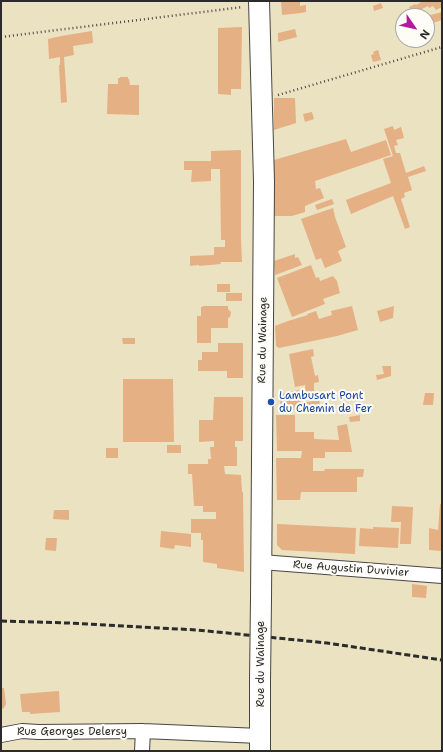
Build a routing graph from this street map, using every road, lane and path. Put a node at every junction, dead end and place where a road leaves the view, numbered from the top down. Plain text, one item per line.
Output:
1 (259, 3) edge
2 (1, 37) edge
3 (442, 47) edge
4 (262, 99) junction
5 (261, 562) junction
6 (442, 576) edge
7 (143, 731) junction
8 (1, 735) edge
9 (260, 744) edge
10 (142, 751) edge

1 - 2 path
1 - 4 main road, Rue du Wainage
3 - 4 path
4 - 5 main road, Rue du Wainage
5 - 6 street, Rue Augustin Duvivier
5 - 9 main road, Rue du Wainage, bridge
7 - 8 street, Rue Georges Delersy
7 - 9 street, Rue Georges Delersy
7 - 10 street, Rue Georges Delersy

